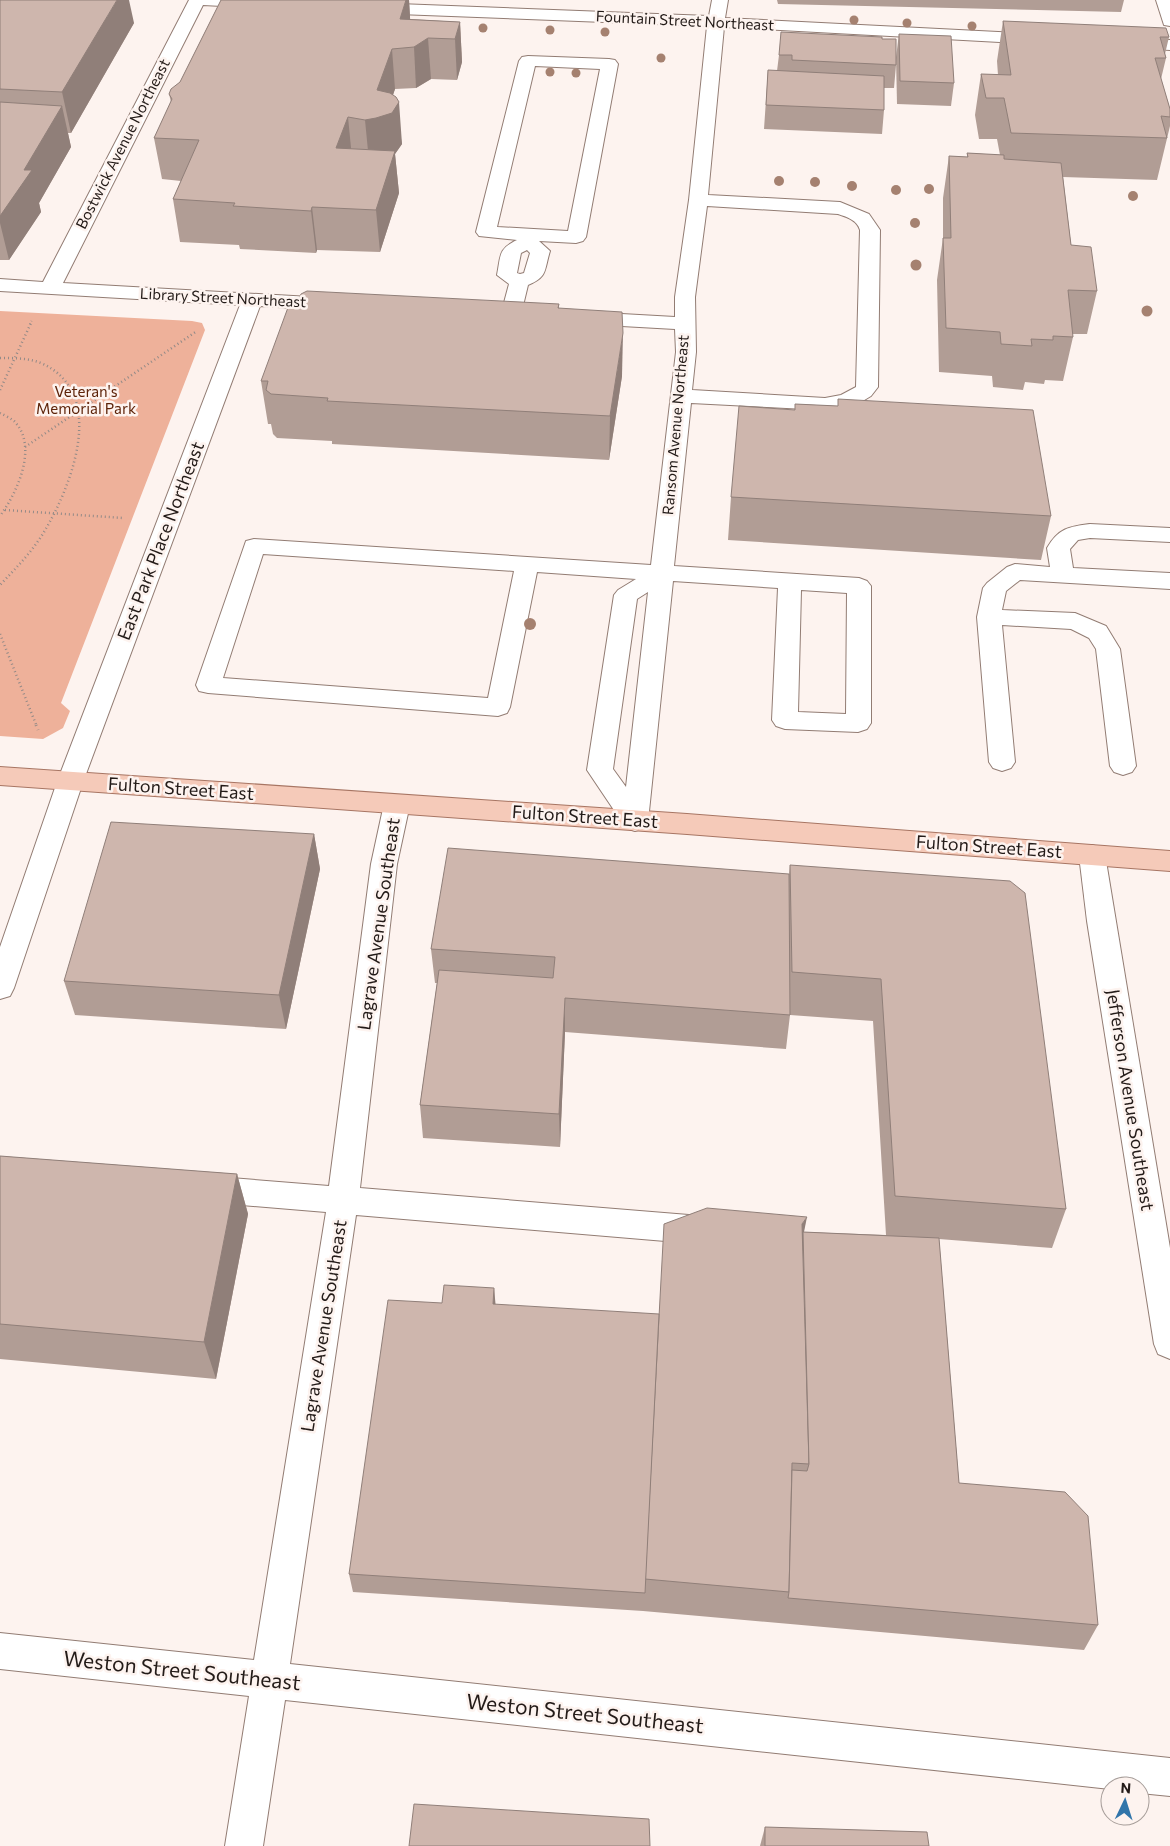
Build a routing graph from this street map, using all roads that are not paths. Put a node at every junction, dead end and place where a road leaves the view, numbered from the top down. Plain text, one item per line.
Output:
1 (199, 0) edge
2 (720, 0) edge
3 (1164, 0) edge
4 (277, 4) edge
5 (434, 5) edge
6 (354, 7) edge
7 (1170, 21) edge
8 (716, 22) junction
9 (1053, 40) edge
10 (1111, 42) edge
11 (1170, 45) edge
12 (698, 200) junction
13 (529, 238) junction
14 (0, 286) edge
15 (50, 288) junction
16 (252, 300) junction
17 (352, 305) edge
18 (491, 313) edge
19 (568, 317) edge
20 (685, 324) junction
21 (681, 396) junction
22 (1170, 535) edge
23 (527, 565) junction
24 (662, 573) junction
25 (1063, 575) junction
26 (790, 581) junction
27 (1170, 581) edge
28 (989, 617) junction
29 (1002, 762) dead end
30 (1123, 766) dead end
31 (0, 776) edge
32 (70, 782) junction
33 (397, 804) junction
34 (635, 821) junction
35 (1092, 855) junction
36 (1170, 861) edge
37 (0, 988) edge
38 (176, 1186) edge
39 (343, 1200) junction
40 (734, 1232) edge
41 (1170, 1344) edge
42 (0, 1651) edge
43 (270, 1680) junction
44 (1170, 1777) edge
45 (244, 1846) edge

1 - 4 street
1 - 15 street, Bostwick Avenue Northeast
2 - 8 street, Ransom Avenue Northeast
3 - 7 street
5 - 6 street, Fountain Street Northeast
5 - 8 street, Fountain Street Northeast
8 - 9 street, Fountain Street Northeast
8 - 12 street, Ransom Avenue Northeast
10 - 11 street
12 - 20 street, Ransom Avenue Northeast
12 - 21 street
13 - 13 street
13 - 18 street
14 - 15 street, Library Street Northeast
15 - 16 street, Library Street Northeast
16 - 17 street, Library Street Northeast
16 - 32 street, East Park Place Northeast
19 - 20 street
20 - 21 street, Ransom Avenue Northeast
21 - 24 street, Ransom Avenue Northeast
22 - 25 street
23 - 23 street
23 - 24 street
24 - 26 street
24 - 34 street, Ransom Avenue Northeast
24 - 34 street
25 - 27 street
25 - 28 street
26 - 26 street
28 - 29 street
28 - 30 street
31 - 32 main road, Fulton Street East
32 - 33 main road, Fulton Street East
32 - 37 street, East Park Place Northeast
33 - 34 main road, Fulton Street East
33 - 39 street, Lagrave Avenue Southeast
34 - 35 main road, Fulton Street East
35 - 36 main road, Fulton Street East
35 - 41 street, Jefferson Avenue Southeast
38 - 39 street
39 - 40 street
39 - 43 street, Lagrave Avenue Southeast
42 - 43 street, Weston Street Southeast
43 - 44 street, Weston Street Southeast
43 - 45 street, Lagrave Avenue Southeast

